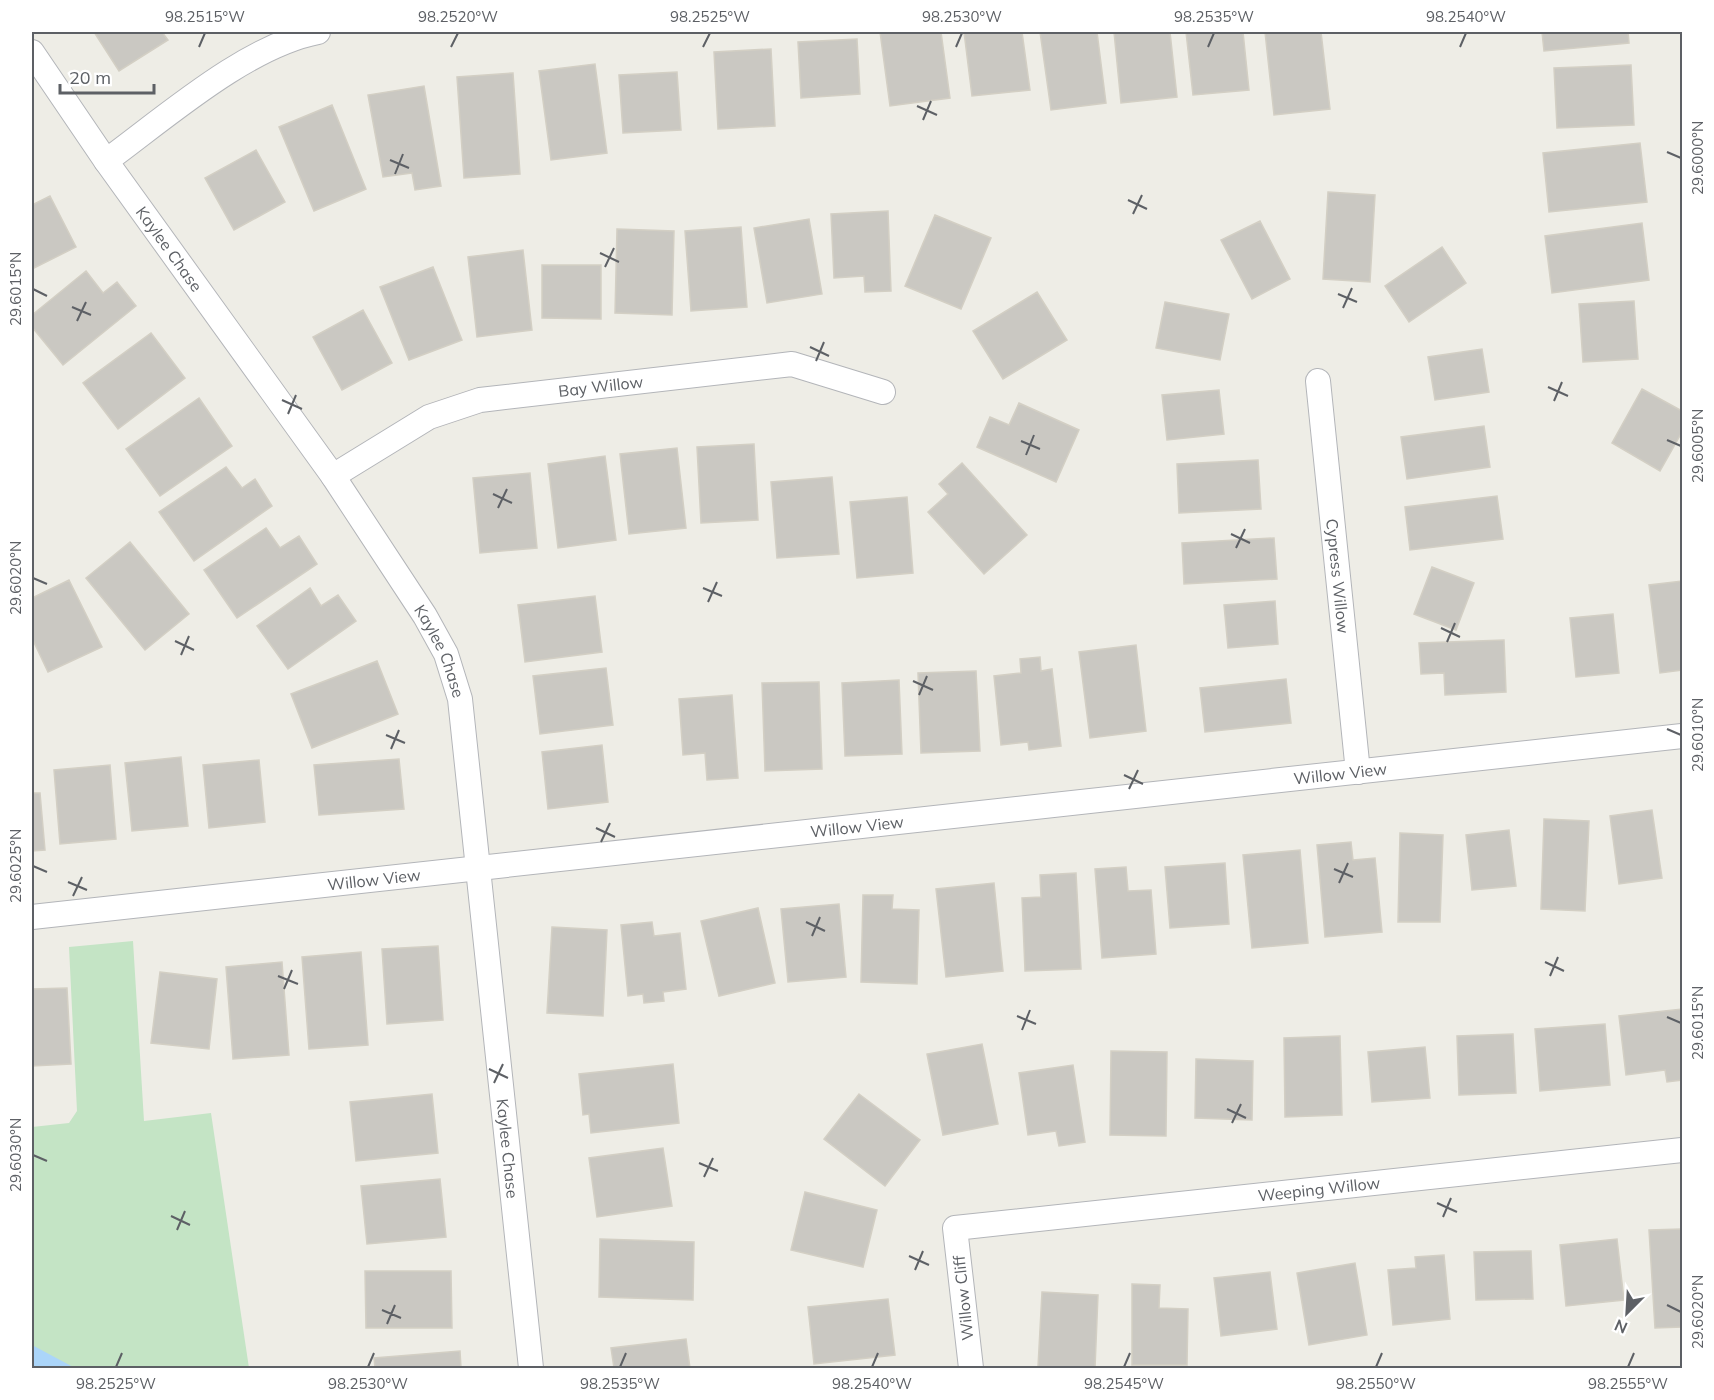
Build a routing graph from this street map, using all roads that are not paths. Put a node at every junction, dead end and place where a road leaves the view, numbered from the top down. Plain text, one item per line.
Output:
1 (318, 32) edge
2 (32, 52) edge
3 (106, 161) junction
4 (1318, 381) dead end
5 (883, 392) dead end
6 (333, 476) junction
7 (1683, 736) edge
8 (1358, 772) junction
9 (478, 867) junction
10 (32, 917) edge
11 (1683, 1150) edge
12 (955, 1228) joint
13 (531, 1368) edge
14 (971, 1368) edge

1 - 3 street
2 - 3 street, Kaylee Chase
3 - 6 street, Kaylee Chase
4 - 8 street, Cypress Willow
5 - 6 street, Bay Willow
6 - 9 street, Kaylee Chase
7 - 8 street, Willow View
8 - 9 street, Willow View
9 - 10 street, Willow View
9 - 13 street, Kaylee Chase
11 - 12 street, Weeping Willow
12 - 14 street, Willow Cliff

